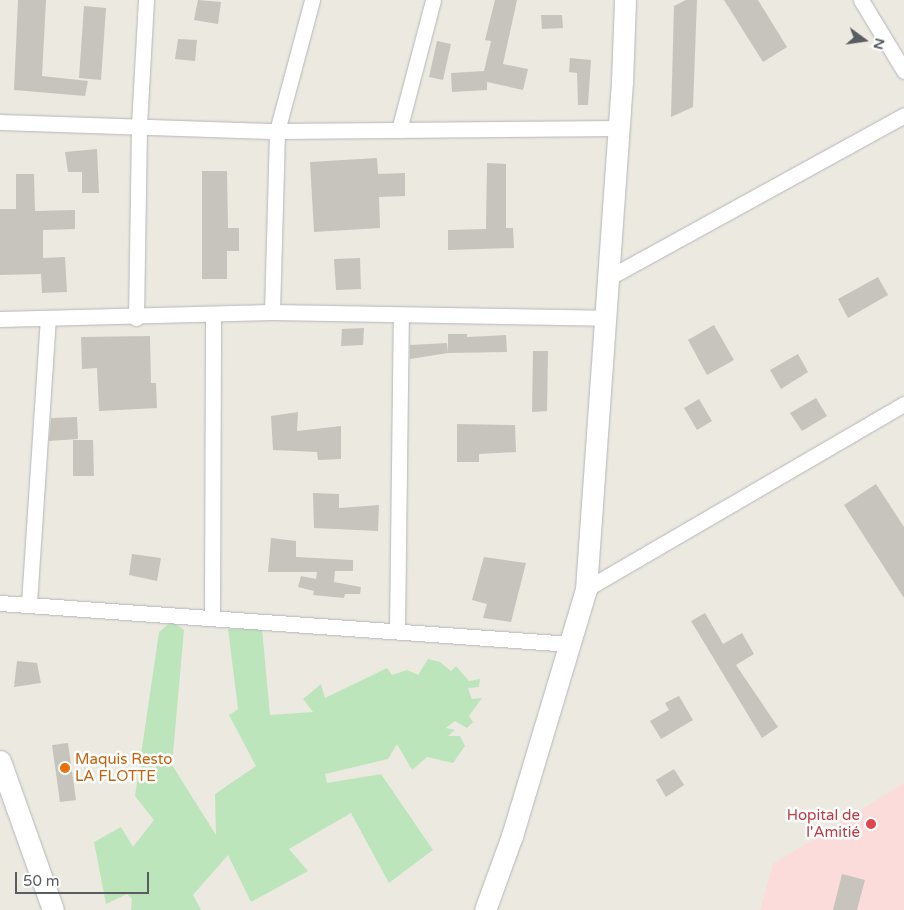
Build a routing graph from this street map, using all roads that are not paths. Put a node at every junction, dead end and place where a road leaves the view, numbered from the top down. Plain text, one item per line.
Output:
1 (146, 0) edge
2 (312, 0) edge
3 (433, 0) edge
4 (625, 0) edge
5 (861, 0) edge
6 (904, 71) edge
7 (904, 114) edge
8 (0, 122) edge
9 (139, 125) junction
10 (619, 128) junction
11 (399, 130) junction
12 (277, 131) junction
13 (608, 278) junction
14 (272, 312) junction
15 (213, 315) junction
16 (401, 315) junction
17 (136, 318) junction
18 (606, 318) junction
19 (0, 319) edge
20 (48, 319) junction
21 (904, 404) edge
22 (586, 589) junction
23 (0, 603) edge
24 (30, 603) junction
25 (212, 617) junction
26 (397, 630) junction
27 (571, 644) junction
28 (0, 749) edge
29 (0, 761) edge
30 (53, 910) edge
31 (58, 910) edge
32 (485, 910) edge

1 - 9 street
2 - 12 street
3 - 11 street
4 - 10 street
5 - 6 street
7 - 13 street
8 - 9 street
9 - 12 street
9 - 17 street
10 - 11 street
10 - 13 street
11 - 12 street
12 - 14 street
13 - 18 street
14 - 15 street
14 - 16 street
15 - 17 street
15 - 25 street
16 - 18 street
16 - 26 street
17 - 20 street
18 - 22 street
19 - 20 street
20 - 24 street
21 - 22 street
22 - 27 street
23 - 24 street
24 - 25 street
25 - 26 street
26 - 27 street
27 - 32 street
28 - 31 street
29 - 30 street

